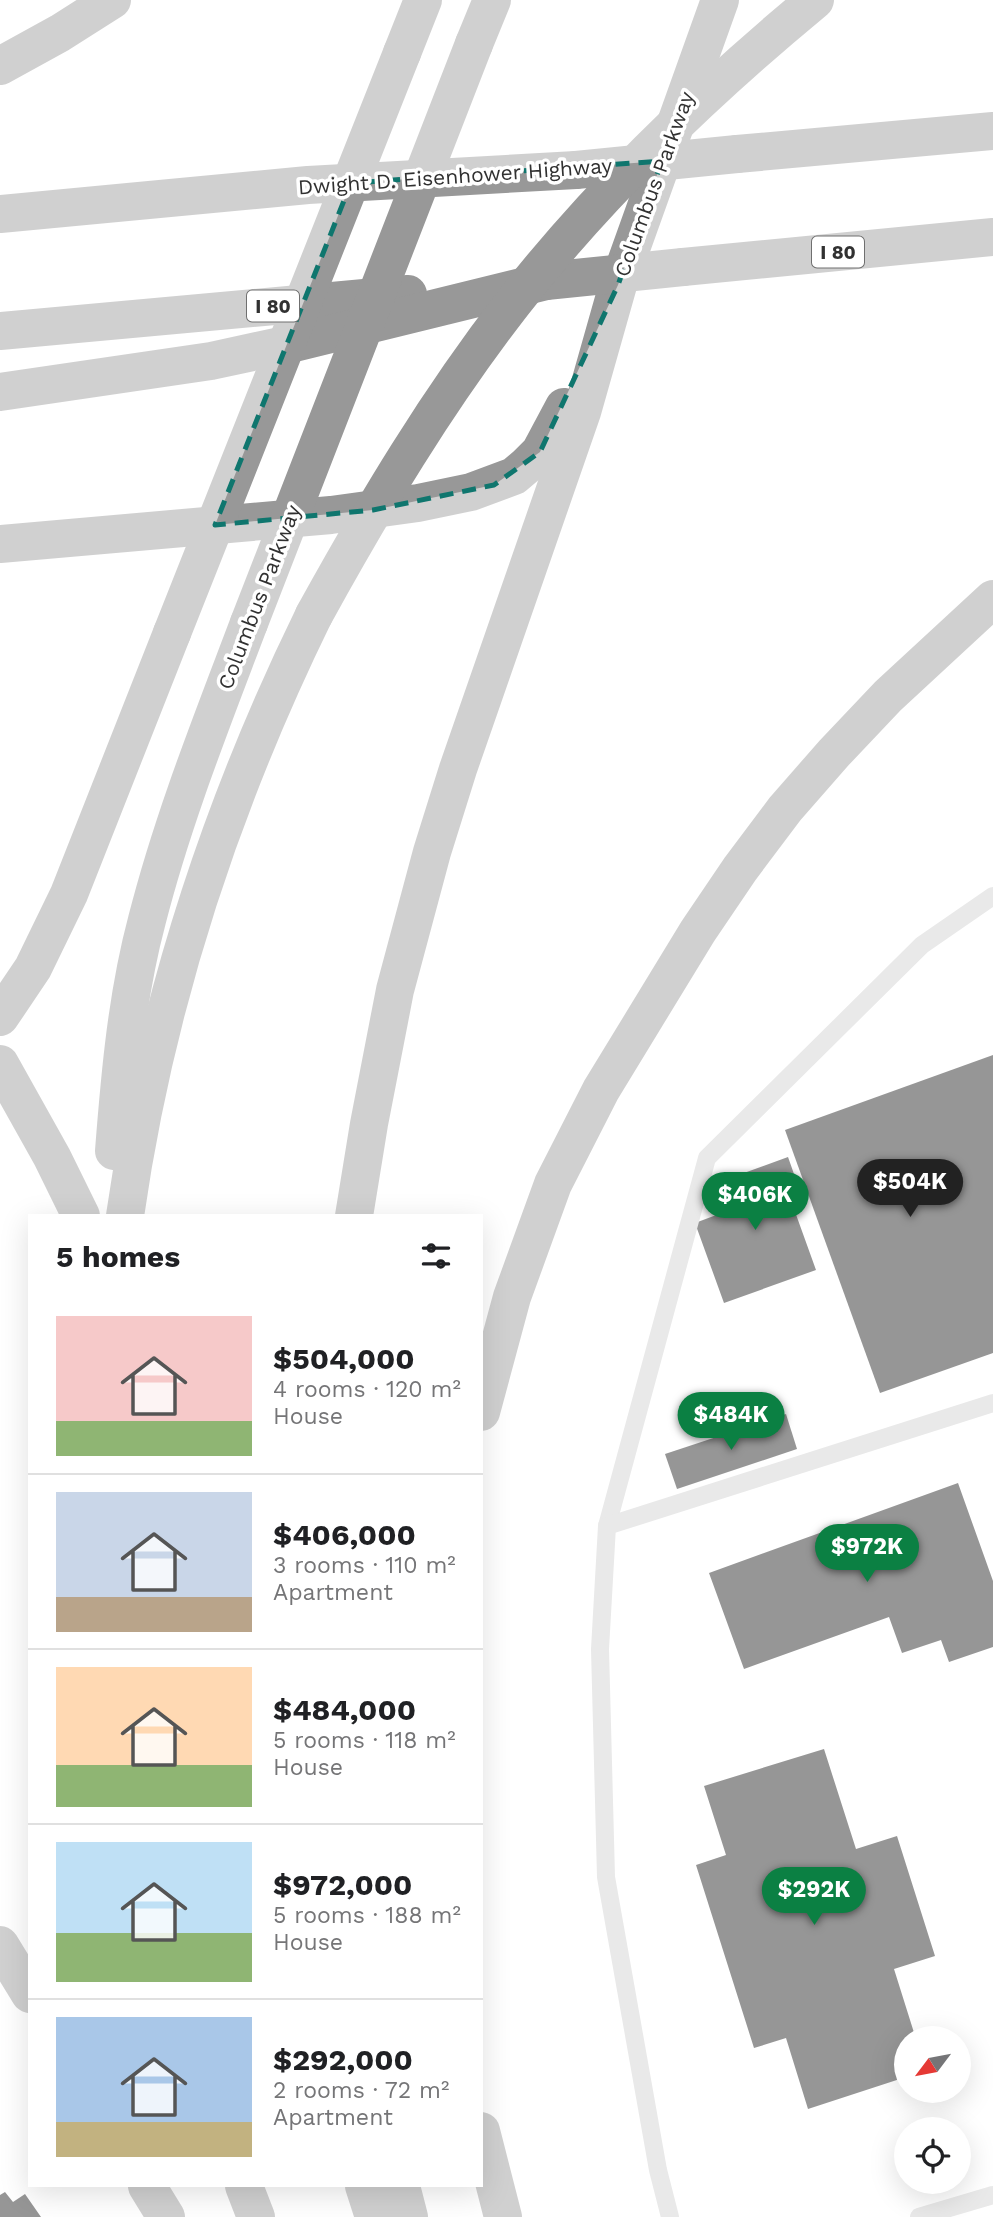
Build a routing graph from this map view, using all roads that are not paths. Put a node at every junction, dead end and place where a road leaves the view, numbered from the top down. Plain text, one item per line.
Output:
1 (112, 0) edge
2 (423, 0) edge
3 (492, 0) edge
4 (720, 0) edge
5 (815, 0) edge
6 (0, 66) edge
7 (993, 131) edge
8 (0, 214) edge
9 (993, 237) edge
10 (546, 281) junction
11 (618, 285) junction
12 (0, 331) edge
13 (0, 392) edge
14 (0, 544) edge
15 (993, 599) edge
16 (993, 896) edge
17 (0, 1017) edge
18 (0, 1064) edge
19 (80, 1214) edge
20 (112, 1214) edge
21 (125, 1214) edge
22 (354, 1214) edge
23 (993, 1403) edge
24 (483, 1405) edge
25 (607, 1526) junction
26 (0, 1945) edge
27 (28, 1991) edge
28 (483, 2139) edge
29 (148, 2187) edge
30 (243, 2187) edge
31 (364, 2187) edge
32 (401, 2187) edge
33 (993, 2195) edge
34 (166, 2217) edge
35 (257, 2217) edge
36 (374, 2217) edge
37 (409, 2217) edge
38 (503, 2217) edge
39 (670, 2217) edge
40 (919, 2217) edge

1 - 6 highway
2 - 17 highway, bridge
3 - 20 highway, Columbus Parkway, bridge
4 - 11 highway, Columbus Parkway
5 - 21 highway, bridge
7 - 8 highway, Dwight D. Eisenhower Highway, bridge
9 - 10 highway, I 80, bridge
10 - 12 highway, I 80
10 - 13 highway
11 - 14 highway
11 - 22 highway, Columbus Parkway
15 - 24 highway
16 - 25 lane
18 - 19 highway
23 - 25 lane
25 - 39 lane
26 - 27 highway
28 - 38 highway
29 - 34 highway
30 - 35 highway
31 - 36 highway
32 - 37 highway
33 - 40 lane

